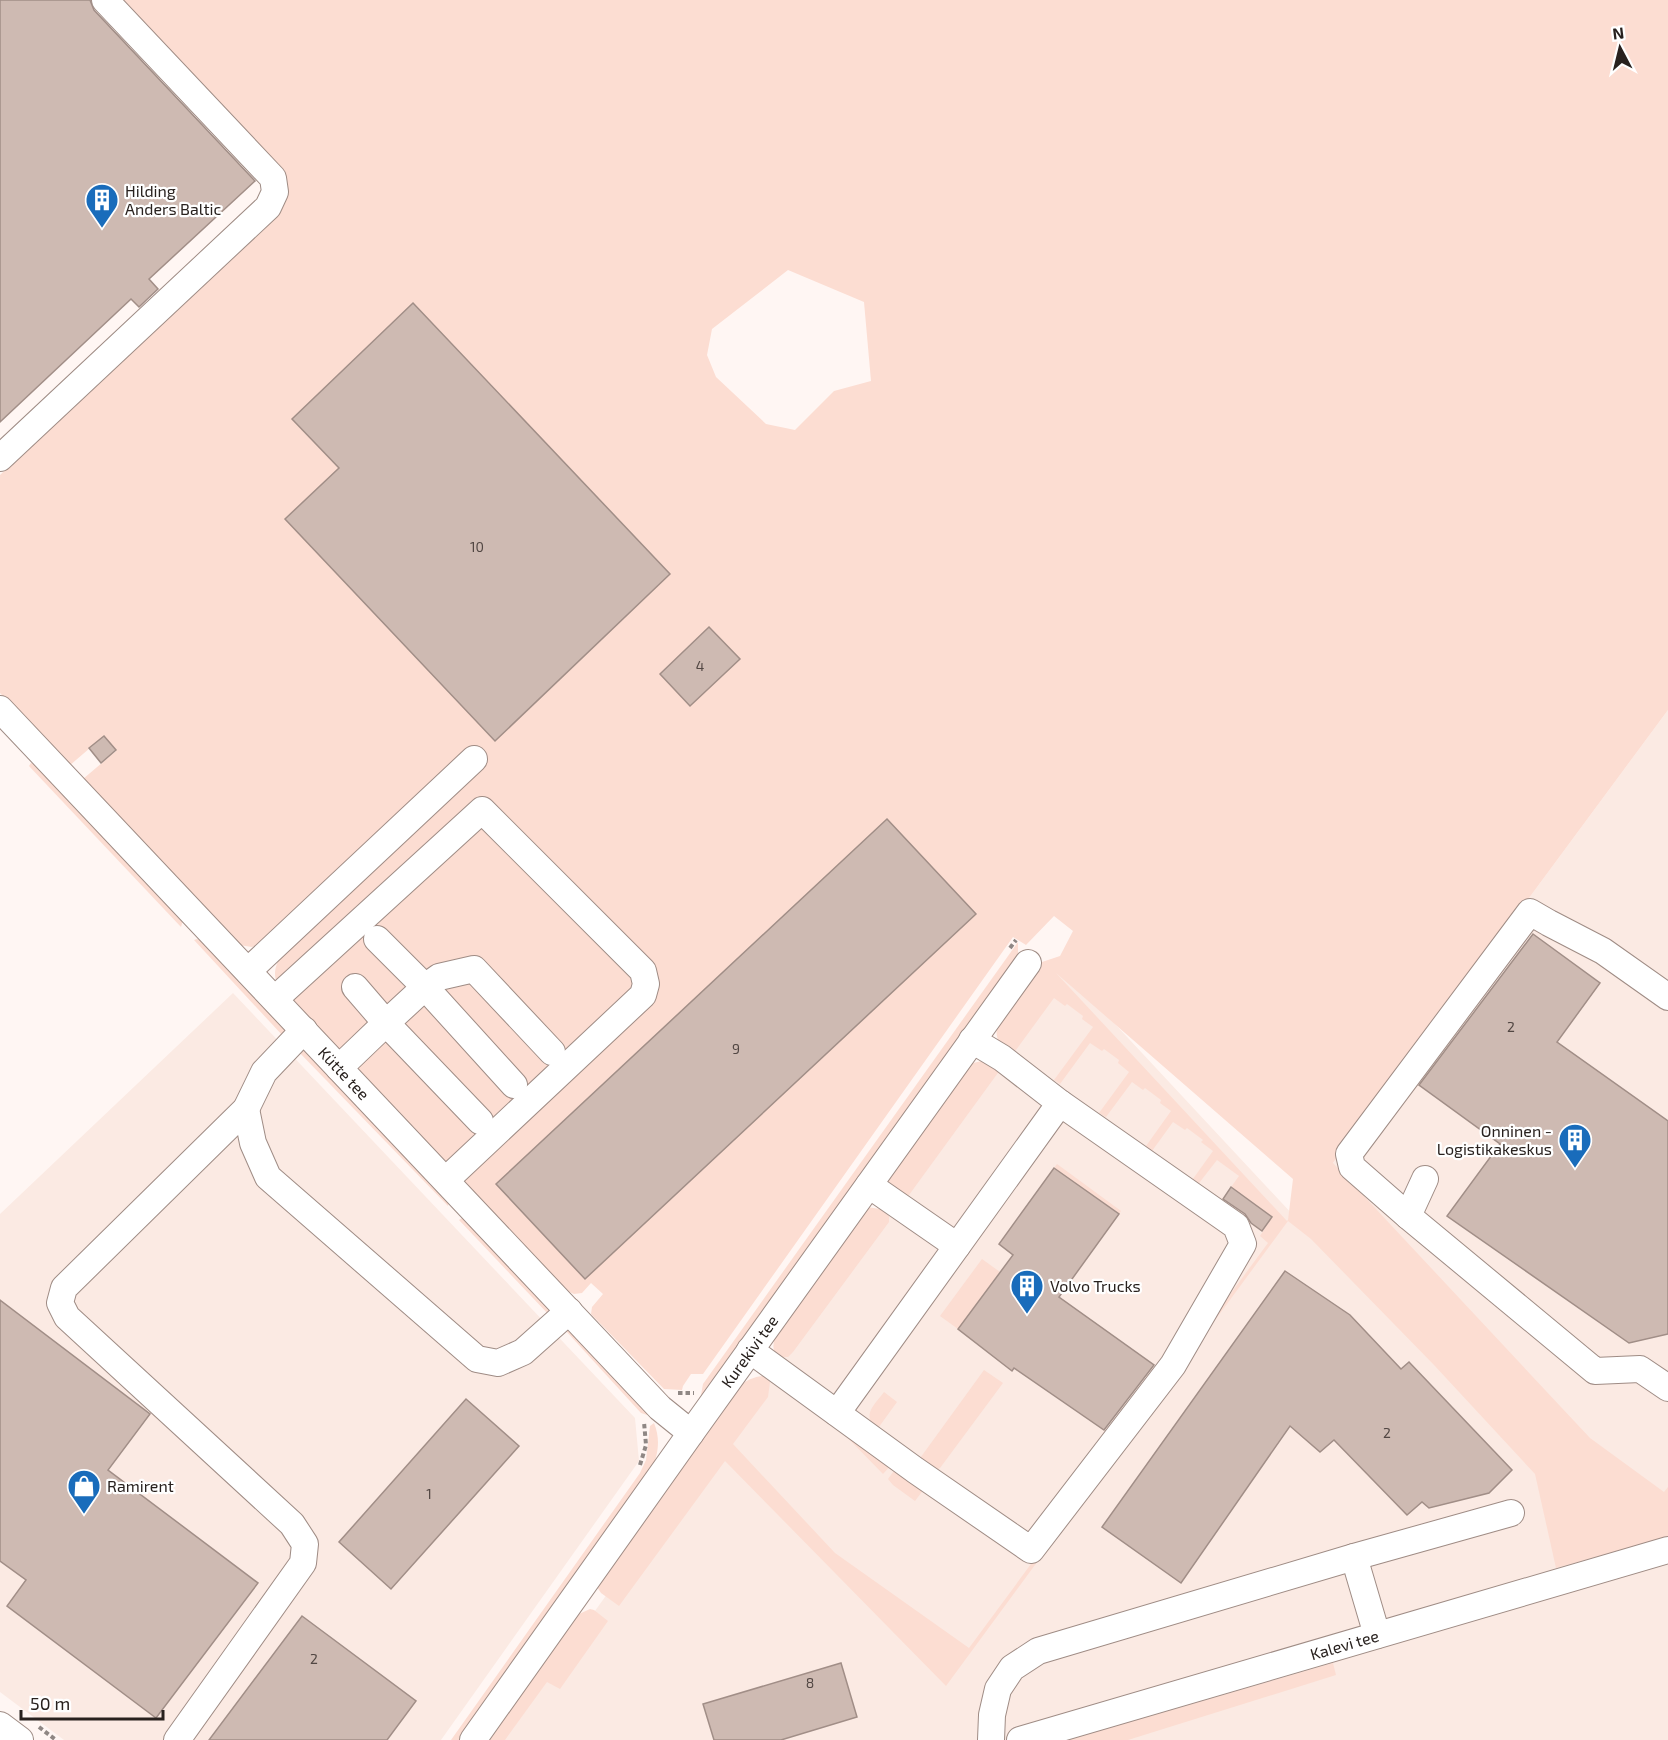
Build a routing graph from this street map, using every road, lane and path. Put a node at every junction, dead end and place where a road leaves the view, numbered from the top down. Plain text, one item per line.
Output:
1 (105, 0) edge
2 (0, 458) edge
3 (0, 709) edge
4 (474, 759) dead end
5 (377, 939) dead end
6 (1028, 963) dead end
7 (248, 971) junction
8 (355, 987) dead end
9 (425, 987) junction
10 (1668, 998) edge
11 (275, 999) junction
12 (386, 1023) junction
13 (304, 1030) junction
14 (972, 1040) junction
15 (552, 1052) dead end
16 (339, 1068) junction
17 (514, 1085) dead end
18 (1060, 1103) junction
19 (246, 1109) junction
20 (480, 1121) dead end
21 (1425, 1179) dead end
22 (446, 1180) junction
23 (869, 1185) junction
24 (1408, 1216) junction
25 (957, 1246) junction
26 (569, 1311) junction
27 (750, 1350) junction
28 (1668, 1388) edge
29 (837, 1413) junction
30 (637, 1414) dead end
31 (690, 1433) junction
32 (637, 1470) dead end
33 (1511, 1513) dead end
34 (1668, 1550) edge
35 (1354, 1557) junction
36 (1377, 1635) junction
37 (0, 1725) edge
38 (20, 1740) edge
39 (177, 1740) edge
40 (473, 1740) edge
41 (991, 1740) edge
42 (1020, 1740) edge

1 - 2 street
3 - 7 street, Kütte tee
4 - 7 street
5 - 9 street
6 - 14 street, Kurekivi tee
7 - 11 street, Kütte tee
8 - 12 street
9 - 12 street
9 - 15 street
9 - 17 street
10 - 24 street
11 - 13 street, Kütte tee
11 - 22 street
12 - 16 street
12 - 20 street
13 - 16 street, Kütte tee
13 - 19 street
14 - 18 street
14 - 23 street, Kurekivi tee
16 - 22 street, Kütte tee
18 - 25 street
18 - 29 street
19 - 26 street
19 - 39 street
21 - 24 street
22 - 26 street, Kütte tee
23 - 25 street
23 - 27 street, Kurekivi tee
24 - 28 street
25 - 29 street
26 - 31 street, Kütte tee
27 - 29 street
27 - 31 street, Kurekivi tee
30 - 32 path
31 - 40 street, Kurekivi tee
33 - 35 street
34 - 36 street, Kalevi tee
35 - 36 street
35 - 41 street
36 - 42 street, Kalevi tee
37 - 38 street

